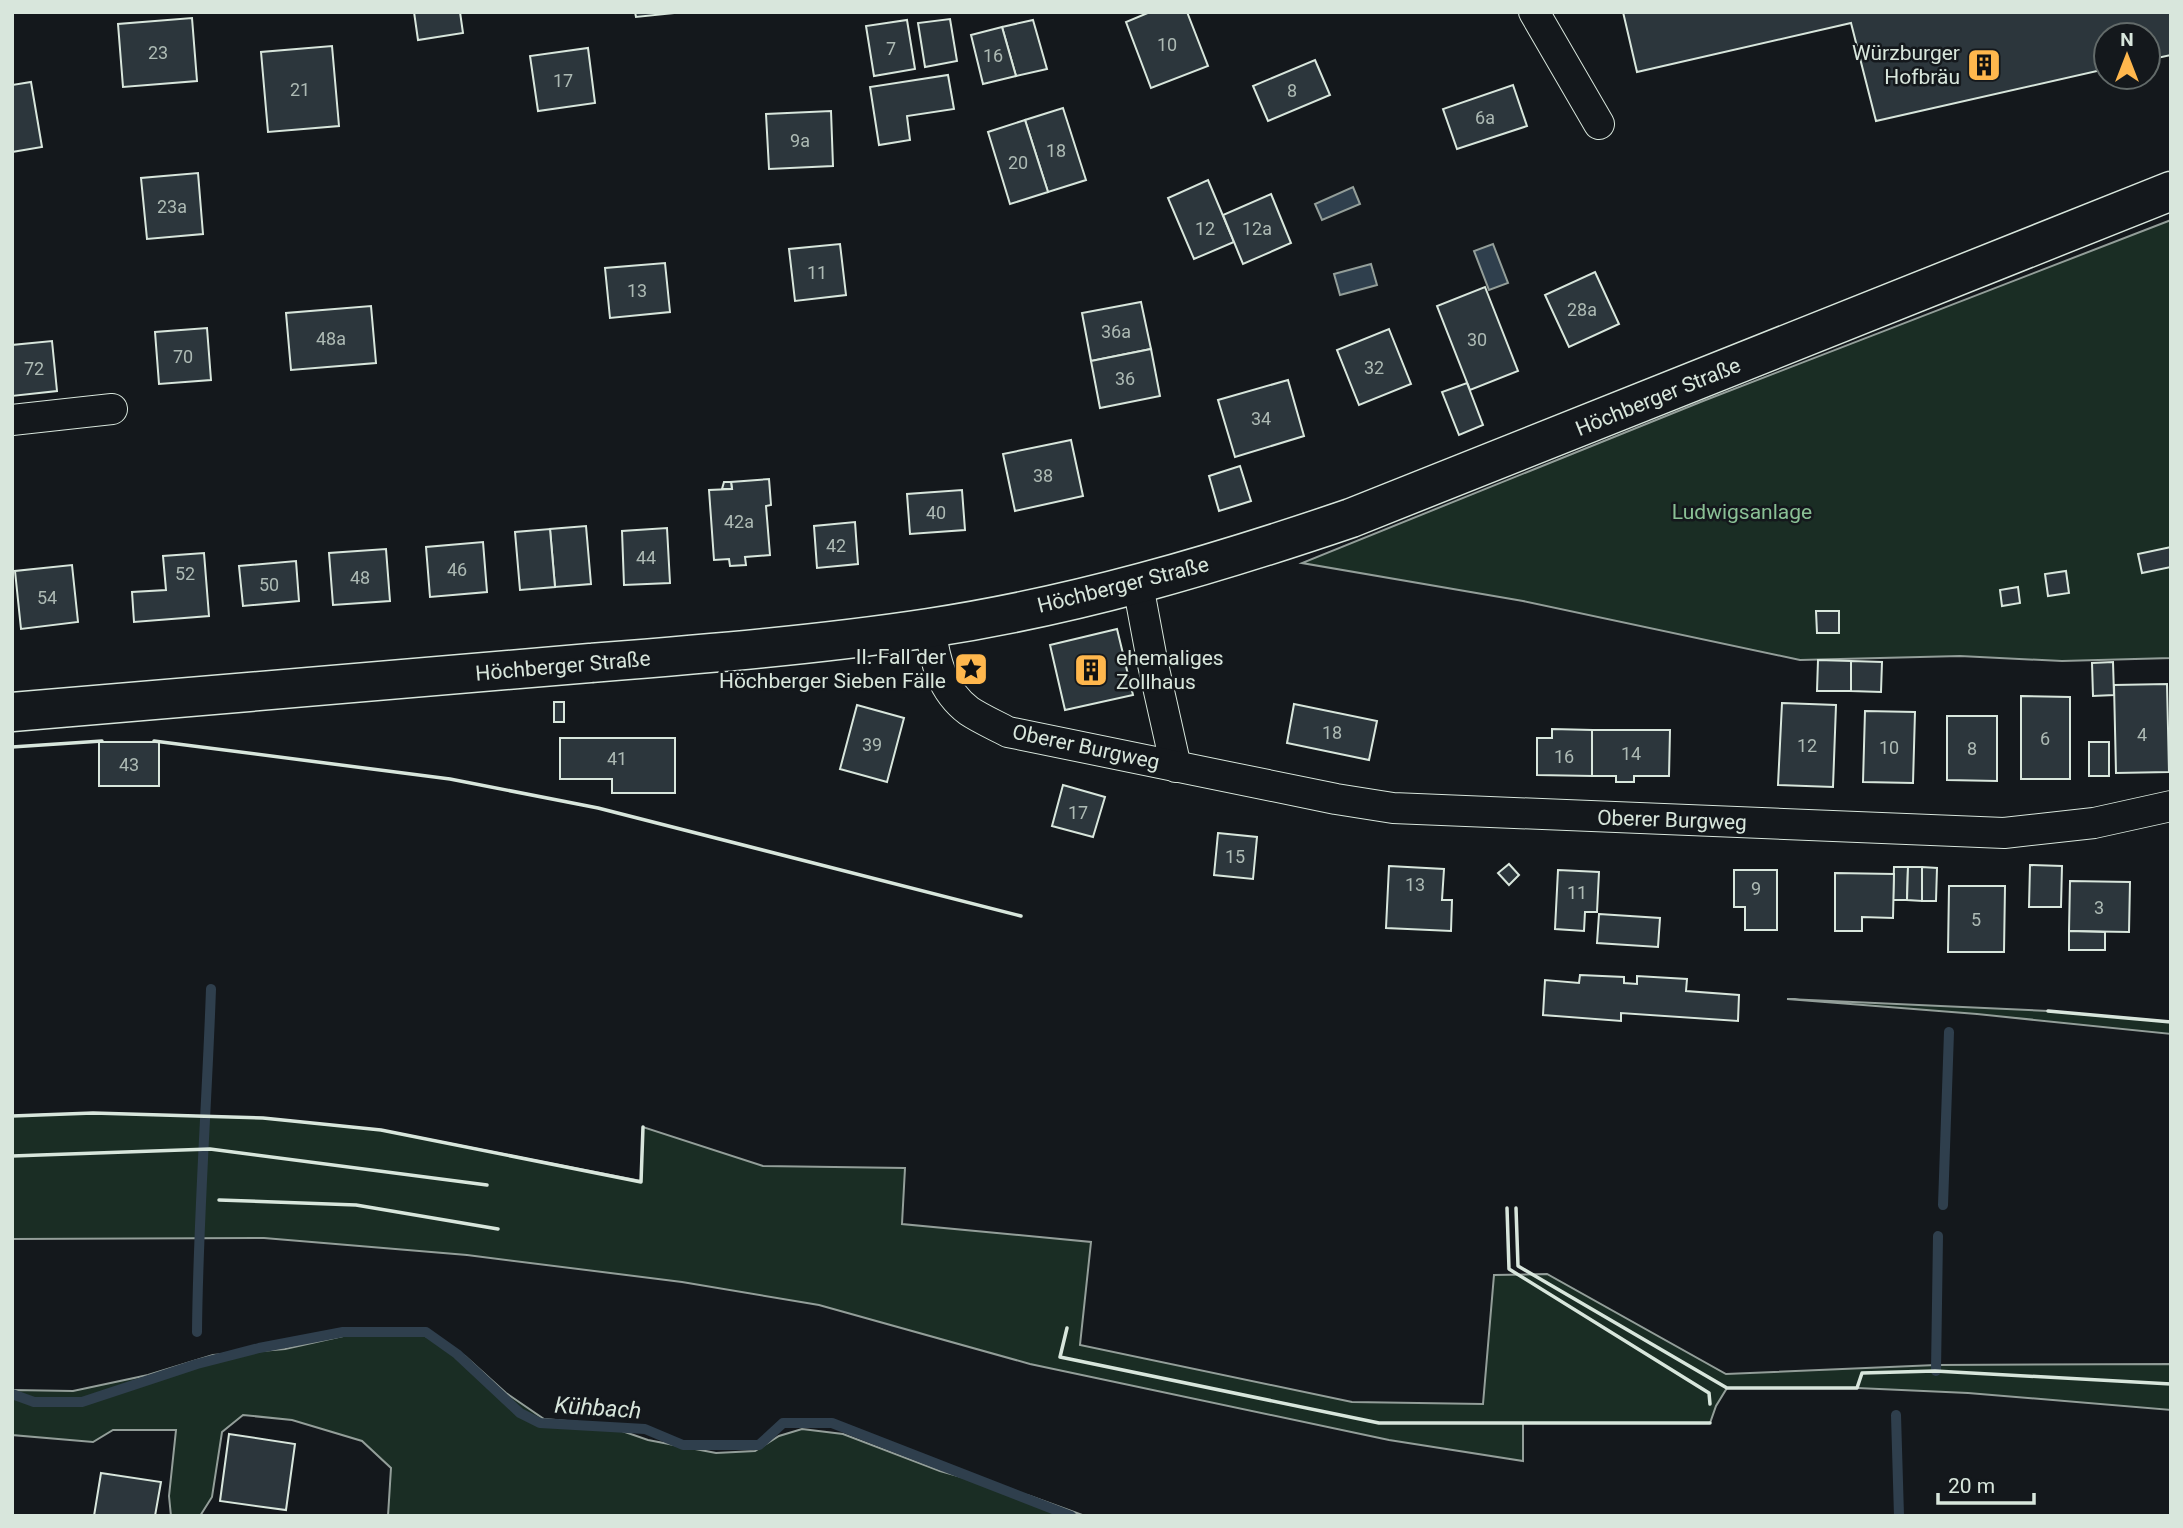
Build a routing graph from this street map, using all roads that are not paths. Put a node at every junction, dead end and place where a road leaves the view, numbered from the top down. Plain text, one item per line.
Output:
1 (1534, 12) edge
2 (1599, 124) dead end
3 (2171, 191) edge
4 (112, 409) dead end
5 (12, 420) edge
6 (1138, 585) junction
7 (930, 628) junction
8 (12, 712) edge
9 (1176, 766) junction
10 (2171, 806) edge

1 - 2 street
3 - 6 main road, Höchberger Straße
4 - 5 street
6 - 7 main road, Höchberger Straße
6 - 9 street, Oberer Burgweg
7 - 8 main road, Höchberger Straße
7 - 9 street, Oberer Burgweg
9 - 10 street, Oberer Burgweg

